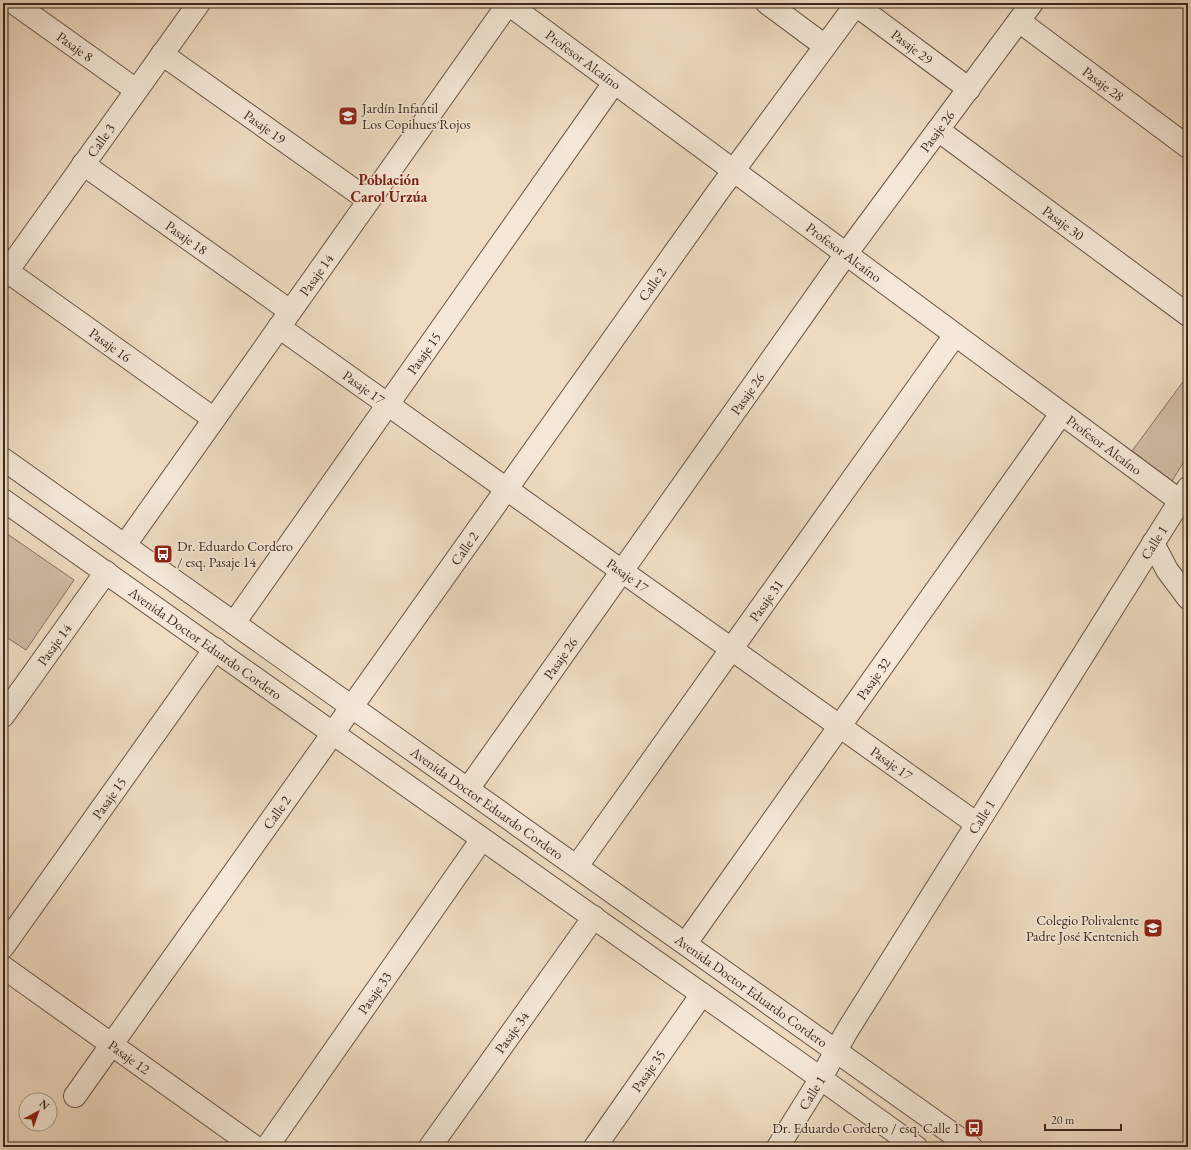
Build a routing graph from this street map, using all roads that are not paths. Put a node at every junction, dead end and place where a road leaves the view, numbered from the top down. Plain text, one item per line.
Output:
1 (14, 3) edge
2 (198, 3) edge
3 (508, 3) edge
4 (767, 3) edge
5 (1032, 3) edge
6 (856, 4) edge
7 (532, 10) edge
8 (1019, 21) junction
9 (825, 46) junction
10 (162, 54) junction
11 (614, 83) junction
12 (969, 89) junction
13 (136, 90) junction
14 (938, 130) junction
15 (1188, 147) edge
16 (83, 164) junction
17 (733, 170) junction
18 (368, 200) junction
19 (846, 254) junction
20 (5, 274) edge
21 (1188, 315) edge
22 (284, 319) junction
23 (955, 335) junction
24 (388, 405) junction
25 (1061, 414) junction
26 (214, 419) junction
27 (3, 459) edge
28 (506, 489) junction
29 (1184, 494) edge
30 (3, 500) edge
31 (1153, 543) junction
32 (125, 545) junction
33 (106, 572) junction
34 (622, 572) junction
35 (1188, 598) edge
36 (234, 623) junction
37 (215, 649) junction
38 (732, 650) junction
39 (351, 706) junction
40 (3, 716) edge
41 (839, 726) junction
42 (332, 732) junction
43 (468, 789) junction
44 (977, 824) junction
45 (482, 838) junction
46 (577, 866) junction
47 (594, 918) junction
48 (686, 943) junction
49 (3, 946) edge
50 (3, 967) edge
51 (702, 994) junction
52 (111, 1044) junction
53 (836, 1050) junction
54 (821, 1078) junction
55 (75, 1096) dead end
56 (255, 1147) edge
57 (267, 1147) edge
58 (430, 1147) edge
59 (595, 1147) edge
60 (778, 1147) edge
61 (916, 1147) edge
62 (971, 1147) edge

1 - 13 street, Pasaje 8
2 - 10 street, Calle 3
3 - 7 street, Profesor Alcaíno
3 - 18 street, Pasaje 14
4 - 9 street
5 - 8 street, Pasaje 26
6 - 9 street, Calle 2
6 - 12 street, Pasaje 29
7 - 11 street, Profesor Alcaíno
8 - 12 street, Pasaje 26
8 - 15 street, Pasaje 28
9 - 17 street, Calle 2
10 - 13 street, Calle 3
10 - 18 street, Pasaje 19
11 - 17 street, Profesor Alcaíno
11 - 24 street, Pasaje 15
12 - 14 street, Pasaje 26
13 - 16 street, Calle 3
14 - 19 street, Pasaje 26
14 - 21 street, Pasaje 30
16 - 20 street, Calle 3
16 - 22 street, Pasaje 18
17 - 19 street, Profesor Alcaíno
17 - 28 street, Calle 2
18 - 22 street, Pasaje 14
19 - 23 street, Profesor Alcaíno
19 - 34 street, Pasaje 26
20 - 26 street, Pasaje 16
22 - 24 street, Pasaje 17
22 - 26 street, Pasaje 14
23 - 25 street, Profesor Alcaíno
23 - 38 street, Pasaje 31
24 - 28 street, Pasaje 17
24 - 36 street, Pasaje 15
25 - 29 street, Profesor Alcaíno
25 - 41 street, Pasaje 32
26 - 32 street, Pasaje 14
27 - 32 street, Avenida Doctor Eduardo Cordero
28 - 34 street, Pasaje 17
28 - 39 street, Calle 2
29 - 31 street, Calle 1
30 - 33 street, Avenida Doctor Eduardo Cordero
31 - 35 street
31 - 44 street, Calle 1
32 - 36 street, Avenida Doctor Eduardo Cordero
33 - 37 street, Avenida Doctor Eduardo Cordero
33 - 40 street, Pasaje 14
34 - 38 street, Pasaje 17
34 - 43 street, Pasaje 26
36 - 39 street, Avenida Doctor Eduardo Cordero
37 - 42 street, Avenida Doctor Eduardo Cordero
37 - 49 street, Pasaje 15
38 - 41 street, Pasaje 17
38 - 46 street, Pasaje 31
39 - 42 street, Calle 2
39 - 43 street, Avenida Doctor Eduardo Cordero
41 - 44 street, Pasaje 17
41 - 48 street, Pasaje 32
42 - 45 street, Avenida Doctor Eduardo Cordero
42 - 52 street, Calle 2
43 - 46 street, Avenida Doctor Eduardo Cordero
44 - 53 street, Calle 1
45 - 47 street, Avenida Doctor Eduardo Cordero
45 - 57 street, Pasaje 33
46 - 48 street, Avenida Doctor Eduardo Cordero
47 - 51 street, Avenida Doctor Eduardo Cordero
47 - 58 street, Pasaje 34
48 - 53 street, Avenida Doctor Eduardo Cordero
50 - 52 street, Pasaje 12
51 - 54 street, Avenida Doctor Eduardo Cordero
51 - 59 street, Pasaje 35
52 - 55 street, Calle 2
52 - 56 street, Pasaje 12
53 - 54 street, Calle 1
53 - 62 street, Avenida Doctor Eduardo Cordero
54 - 60 street, Calle 1
54 - 61 street, Avenida Doctor Eduardo Cordero

